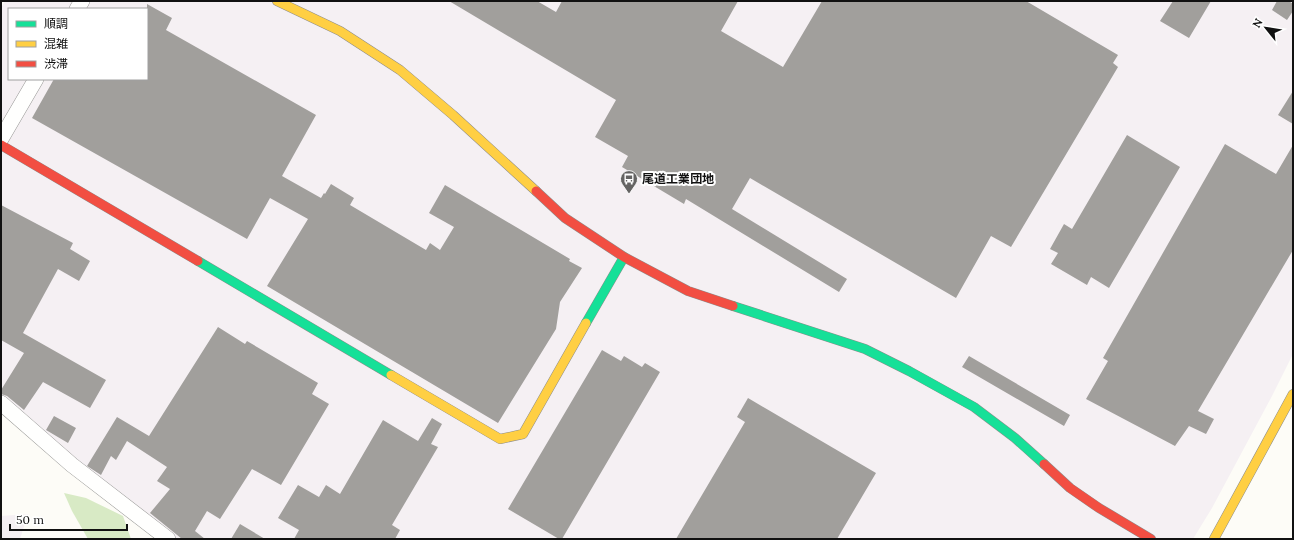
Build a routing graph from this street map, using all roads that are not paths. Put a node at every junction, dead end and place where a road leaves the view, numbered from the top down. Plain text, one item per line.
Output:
1 (277, 1) edge
2 (35, 80) edge
3 (1, 139) edge
4 (1, 145) edge
5 (624, 257) junction
6 (1293, 394) edge
7 (1, 403) edge
8 (168, 539) edge
9 (1151, 539) edge
10 (1214, 539) edge

1 - 5 street
2 - 3 street
4 - 5 street
5 - 9 street
6 - 10 street
7 - 8 street

